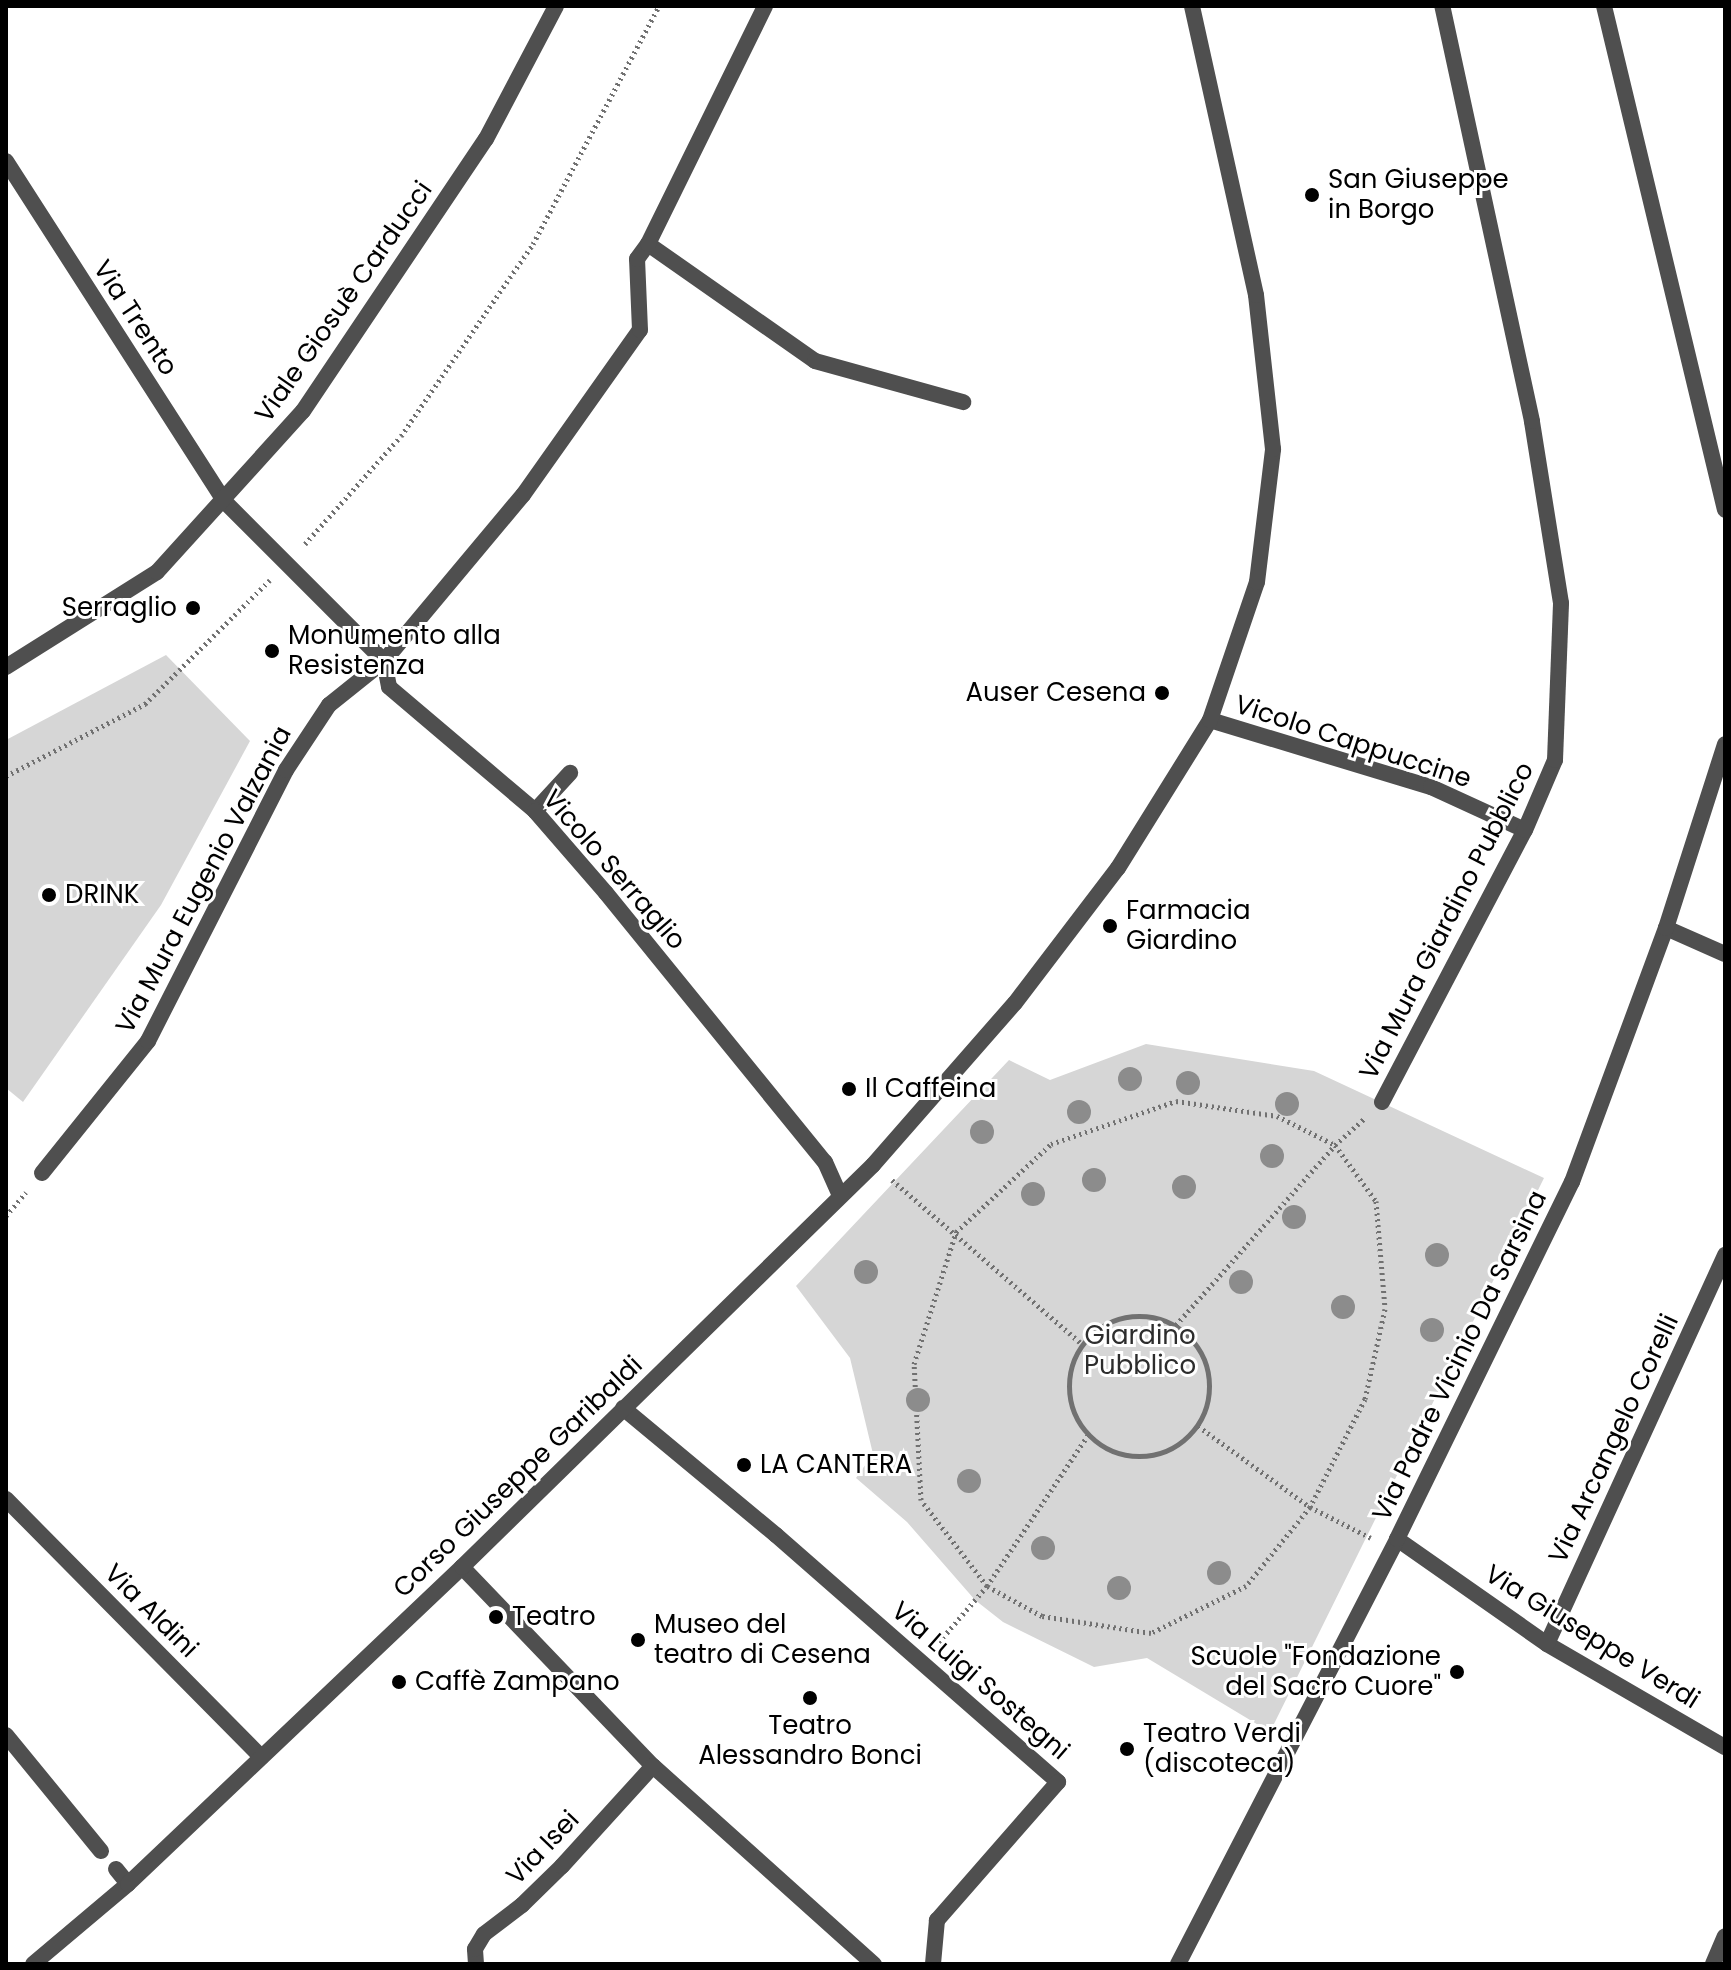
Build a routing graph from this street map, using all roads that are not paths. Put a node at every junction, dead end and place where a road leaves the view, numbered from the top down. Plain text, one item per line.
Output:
1 (556, 6) edge
2 (765, 6) edge
3 (1192, 6) edge
4 (1442, 6) edge
5 (1604, 6) edge
6 (6, 161) edge
7 (648, 244) junction
8 (963, 402) dead end
9 (224, 501) junction
10 (1725, 510) edge
11 (384, 661) junction
12 (6, 667) edge
13 (1210, 720) junction
14 (1725, 744) edge
15 (570, 773) dead end
16 (535, 811) junction
17 (1525, 830) junction
18 (1666, 928) junction
19 (1725, 954) edge
20 (1382, 1102) road end
21 (42, 1173) dead end
22 (840, 1196) junction
23 (1725, 1255) edge
24 (623, 1408) junction
25 (6, 1499) edge
26 (1397, 1539) junction
27 (462, 1567) junction
28 (1547, 1644) junction
29 (6, 1735) edge
30 (1725, 1747) edge
31 (261, 1757) junction
32 (653, 1766) junction
33 (101, 1851) dead end
34 (116, 1869) dead end
35 (128, 1884) junction
36 (1725, 1936) edge
37 (33, 1964) edge
38 (476, 1964) edge
39 (874, 1964) edge
40 (933, 1964) edge
41 (1178, 1964) edge
42 (1713, 1964) edge

1 - 9 street, Viale Giosuè Carducci
2 - 7 street, Via Mura Eugenio Valzania
3 - 13 street, Corso Giuseppe Garibaldi
4 - 17 street, Via Mura Giardino Pubblico
5 - 10 street
6 - 9 street, Via Trento
7 - 8 street
7 - 11 street, Via Mura Eugenio Valzania
9 - 11 street, Vicolo Serraglio
9 - 12 street, Viale Giosuè Carducci
11 - 16 street, Vicolo Serraglio
11 - 21 street, Via Mura Eugenio Valzania
13 - 17 street, Vicolo Cappuccine
13 - 22 street, Corso Giuseppe Garibaldi
14 - 18 street, Via Padre Vicinio Da Sarsina
15 - 16 street
16 - 22 street, Vicolo Serraglio
17 - 20 street, Via Mura Giardino Pubblico
18 - 19 street
18 - 26 street, Via Padre Vicinio Da Sarsina
22 - 24 street, Corso Giuseppe Garibaldi
23 - 28 street, Via Arcangelo Corelli
24 - 27 street, Corso Giuseppe Garibaldi
24 - 40 street, Via Luigi Sostegni
25 - 31 street, Via Aldini
26 - 28 street, Via Giuseppe Verdi
26 - 41 street, Via Padre Vicinio Da Sarsina
27 - 31 street, Corso Giuseppe Garibaldi
27 - 32 street
28 - 30 street, Via Giuseppe Verdi
29 - 33 street
31 - 35 street, Corso Giuseppe Garibaldi
32 - 38 street, Via Isei
32 - 39 street
34 - 35 street
35 - 37 street, Corso Giuseppe Garibaldi
36 - 42 street

